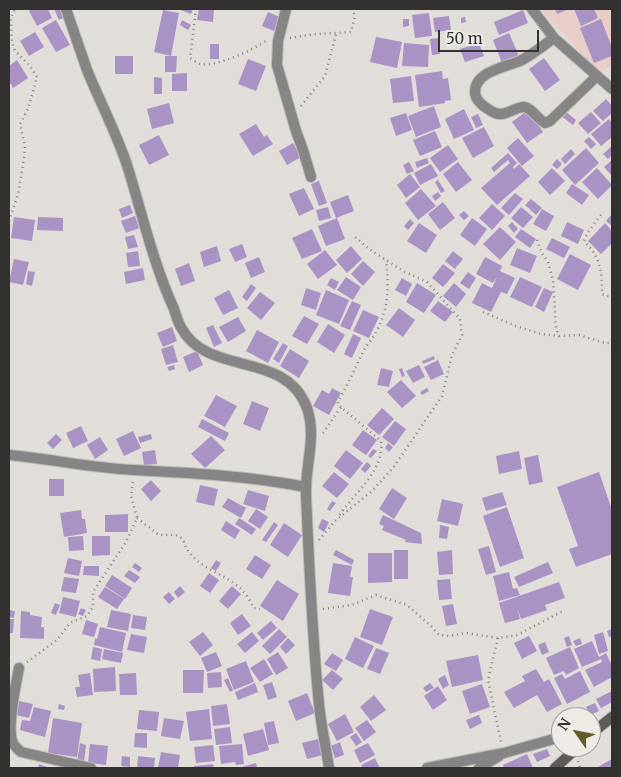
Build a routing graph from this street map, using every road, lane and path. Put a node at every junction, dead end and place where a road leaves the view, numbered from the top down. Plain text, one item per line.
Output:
1 (15, 9) edge
2 (66, 9) edge
3 (196, 9) edge
4 (286, 9) edge
5 (352, 9) edge
6 (532, 9) edge
7 (10, 20) edge
8 (281, 29) junction
9 (336, 34) junction
10 (554, 38) junction
11 (278, 41) junction
12 (597, 76) junction
13 (612, 89) edge
14 (292, 120) junction
15 (311, 177) dead end
16 (601, 215) dead end
17 (9, 221) edge
18 (354, 236) dead end
19 (538, 240) dead end
20 (386, 260) junction
21 (612, 296) edge
22 (483, 312) dead end
23 (559, 336) junction
24 (612, 343) edge
25 (341, 407) junction
26 (311, 443) junction
27 (9, 455) edge
28 (134, 470) junction
29 (306, 487) junction
30 (137, 518) junction
31 (335, 521) junction
32 (309, 553) junction
33 (260, 610) dead end
34 (565, 610) dead end
35 (313, 614) junction
36 (498, 638) junction
37 (19, 668) joint
38 (612, 717) edge
39 (601, 723) edge
40 (551, 740) edge
41 (504, 753) junction
42 (567, 757) edge
43 (91, 768) edge
44 (329, 768) edge
45 (427, 768) edge
46 (479, 768) edge
47 (555, 768) edge

1 - 7 path
2 - 26 street
3 - 8 path
4 - 8 street
5 - 9 path
6 - 10 street
7 - 17 path
8 - 11 street
9 - 11 path
9 - 14 path
10 - 12 street
10 - 12 street
11 - 14 street
12 - 13 street
14 - 15 street
16 - 21 path
18 - 20 path
19 - 23 path
20 - 25 path
20 - 31 path
22 - 23 path
23 - 24 path
25 - 26 path
25 - 31 path
26 - 29 street
27 - 28 street
28 - 29 street
28 - 30 path
29 - 32 street
30 - 33 path
30 - 37 path
31 - 32 path
32 - 35 street
34 - 36 path
35 - 36 path
35 - 44 street
36 - 41 path
37 - 43 street
38 - 39 main road
40 - 41 street
41 - 45 street
41 - 46 street
42 - 47 main road

